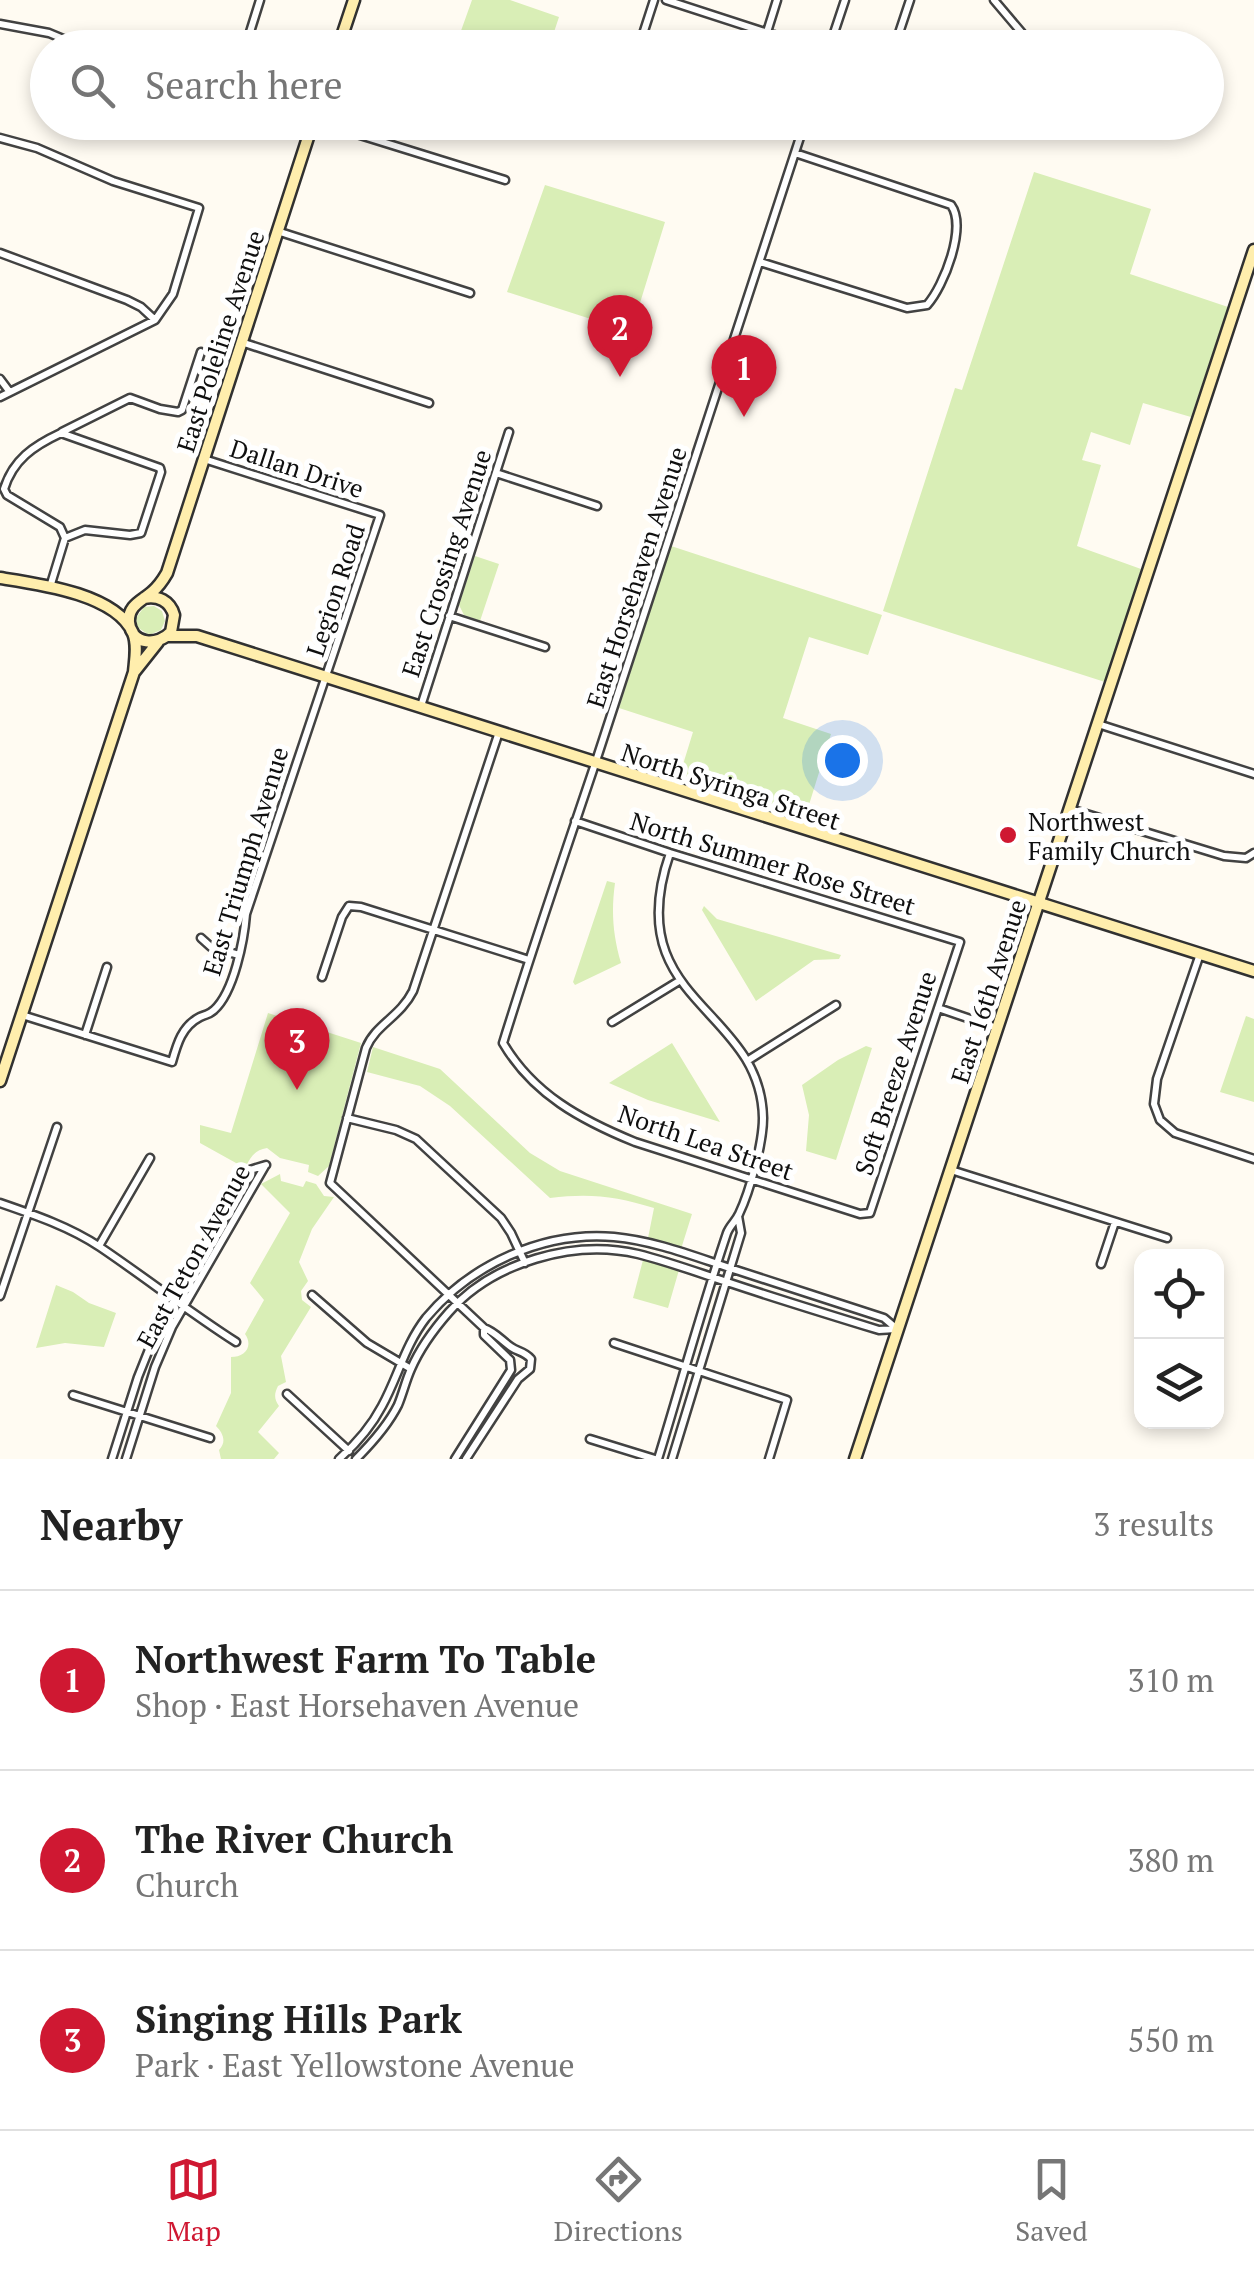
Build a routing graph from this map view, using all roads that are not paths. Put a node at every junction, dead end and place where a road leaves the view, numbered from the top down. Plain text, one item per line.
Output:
1 (260, 0) edge
2 (354, 0) edge
3 (654, 0) edge
4 (666, 0) edge
5 (778, 0) edge
6 (846, 0) edge
7 (910, 0) edge
8 (994, 0) edge
9 (0, 24) edge
10 (30, 30) edge
11 (251, 30) edge
12 (344, 30) edge
13 (644, 30) edge
14 (761, 30) edge
15 (768, 30) edge
16 (835, 30) edge
17 (900, 30) edge
18 (1019, 30) edge
19 (0, 138) edge
20 (309, 140) edge
21 (374, 140) edge
22 (799, 140) edge
23 (795, 153) junction
24 (505, 180) dead end
25 (277, 231) junction
26 (1254, 250) edge
27 (0, 253) edge
28 (760, 262) junction
29 (470, 292) dead end
30 (156, 320) junction
31 (241, 342) junction
32 (202, 352) dead end
33 (0, 379) edge
34 (9, 391) junction
35 (0, 397) edge
36 (428, 403) dead end
37 (61, 432) junction
38 (510, 432) dead end
39 (203, 458) junction
40 (496, 474) junction
41 (4, 490) junction
42 (0, 502) edge
43 (597, 506) dead end
44 (380, 515) joint
45 (65, 538) junction
46 (167, 573) junction
47 (0, 578) edge
48 (49, 588) junction
49 (141, 600) junction
50 (108, 605) junction
51 (173, 613) junction
52 (450, 616) junction
53 (132, 631) junction
54 (197, 636) junction
55 (163, 639) junction
56 (545, 647) dead end
57 (134, 672) junction
58 (328, 677) junction
59 (421, 706) junction
60 (1097, 724) junction
61 (499, 732) junction
62 (595, 764) junction
63 (1254, 774) edge
64 (1069, 808) junction
65 (575, 821) junction
66 (670, 853) junction
67 (1254, 853) edge
68 (1038, 904) junction
69 (434, 930) junction
70 (201, 938) dead end
71 (960, 942) joint
72 (1200, 954) junction
73 (238, 955) junction
74 (529, 960) junction
75 (107, 967) dead end
76 (1254, 971) edge
77 (322, 978) dead end
78 (679, 981) junction
79 (836, 1004) dead end
80 (938, 1008) junction
81 (22, 1016) junction
82 (612, 1022) dead end
83 (997, 1028) junction
84 (85, 1035) junction
85 (503, 1043) joint
86 (746, 1061) junction
87 (0, 1080) edge
88 (347, 1118) junction
89 (57, 1128) dead end
90 (150, 1158) dead end
91 (1254, 1159) edge
92 (950, 1170) junction
93 (750, 1179) junction
94 (0, 1203) edge
95 (27, 1212) junction
96 (867, 1215) joint
97 (738, 1216) junction
98 (1115, 1222) junction
99 (1167, 1238) dead end
100 (98, 1246) junction
101 (520, 1252) junction
102 (524, 1263) junction
103 (717, 1264) junction
104 (1100, 1264) dead end
105 (730, 1268) junction
106 (712, 1278) junction
107 (726, 1282) junction
108 (450, 1294) junction
109 (312, 1295) dead end
110 (0, 1296) edge
111 (172, 1300) junction
112 (458, 1302) junction
113 (183, 1308) junction
114 (484, 1328) junction
115 (897, 1329) junction
116 (236, 1342) dead end
117 (614, 1343) dead end
118 (400, 1363) junction
119 (686, 1367) junction
120 (411, 1368) junction
121 (699, 1371) junction
122 (287, 1394) dead end
123 (73, 1395) dead end
124 (126, 1413) junction
125 (139, 1416) junction
126 (210, 1438) dead end
127 (590, 1439) dead end
128 (348, 1450) junction
129 (112, 1459) edge
130 (126, 1459) edge
131 (339, 1459) edge
132 (357, 1459) edge
133 (455, 1459) edge
134 (466, 1459) edge
135 (657, 1459) edge
136 (672, 1459) edge
137 (769, 1459) edge
138 (855, 1459) edge

1 - 11 street
2 - 12 street
3 - 13 street
4 - 14 street
5 - 15 street
6 - 16 street
7 - 17 street
8 - 18 street
9 - 10 street
19 - 30 street
20 - 25 street, East Poleline Avenue
21 - 24 street
22 - 23 street, East Horsehaven Avenue
23 - 28 street, East Horsehaven Avenue
23 - 28 street
25 - 29 street
25 - 31 street, East Poleline Avenue
26 - 60 street, East 16th Avenue
27 - 30 street
28 - 62 street, East Horsehaven Avenue
30 - 34 street
31 - 36 street
31 - 39 street, East Poleline Avenue
32 - 37 street
33 - 34 street
34 - 35 street
37 - 41 street
37 - 45 street
38 - 40 street, East Crossing Avenue
39 - 44 street, Dallan Drive
39 - 46 street, East Poleline Avenue
40 - 43 street
40 - 52 street, East Crossing Avenue
41 - 42 street
41 - 45 street
44 - 58 street, Legion Road
45 - 48 street
46 - 49 street, East Poleline Avenue
46 - 51 street, East Poleline Avenue
47 - 48 street
48 - 50 street
49 - 50 street
49 - 51 street
49 - 53 street
50 - 53 street
51 - 54 street, North Syringa Street
51 - 55 street
52 - 56 street
52 - 59 street, East Crossing Avenue
53 - 55 street
53 - 57 street
54 - 55 street, North Syringa Street
54 - 58 street, North Syringa Street
55 - 57 street
57 - 81 street
58 - 59 street, North Syringa Street
58 - 73 street, East Triumph Avenue
59 - 61 street, North Syringa Street
60 - 63 street
60 - 64 street, East 16th Avenue
61 - 62 street, North Syringa Street
61 - 69 street
62 - 65 street, East Horsehaven Avenue
62 - 68 street, North Syringa Street
64 - 67 street
64 - 68 street, East 16th Avenue
65 - 66 street, North Summer Rose Street
65 - 74 street, East Horsehaven Avenue
66 - 71 street, North Summer Rose Street
66 - 78 street
68 - 72 street, North Syringa Street
68 - 83 street, East 16th Avenue
69 - 74 street
69 - 77 street
69 - 88 street
70 - 73 street
71 - 80 street, Soft Breeze Avenue
72 - 76 street, North Syringa Street
72 - 91 street
73 - 84 street, East Triumph Avenue
74 - 85 street, East Horsehaven Avenue
75 - 84 street
78 - 82 street
78 - 86 street
79 - 86 street
80 - 83 street
80 - 96 street, Soft Breeze Avenue
81 - 84 street, East Triumph Avenue
81 - 87 street
83 - 92 street, East 16th Avenue
85 - 93 street, North Lea Street
86 - 93 street
88 - 101 street
88 - 108 street
89 - 95 street
90 - 100 street
92 - 98 street
92 - 115 street, East 16th Avenue
93 - 96 street, North Lea Street
93 - 97 street
94 - 95 street
95 - 100 street
95 - 110 street
97 - 103 street
97 - 105 street
98 - 99 street
98 - 104 street
100 - 111 street
101 - 102 street
101 - 103 street
101 - 108 street
102 - 106 street
102 - 112 street
103 - 105 street
103 - 106 street
105 - 107 street
105 - 115 street
106 - 107 street
106 - 119 street
107 - 115 street
107 - 121 street
108 - 112 street
108 - 118 street
109 - 118 street
111 - 113 street
111 - 113 street, East Teton Avenue
111 - 124 street, East Teton Avenue
112 - 114 street
112 - 120 street
113 - 116 street
113 - 125 street, East Teton Avenue
114 - 133 street
114 - 134 street
115 - 138 street, East 16th Avenue
117 - 119 street
118 - 120 street
118 - 128 street
119 - 121 street
119 - 135 street
120 - 132 street
121 - 136 street
121 - 137 street
122 - 128 street
123 - 124 street
124 - 125 street
124 - 129 street, East Teton Avenue
125 - 126 street
125 - 130 street, East Teton Avenue
127 - 135 street
128 - 131 street
128 - 132 street

